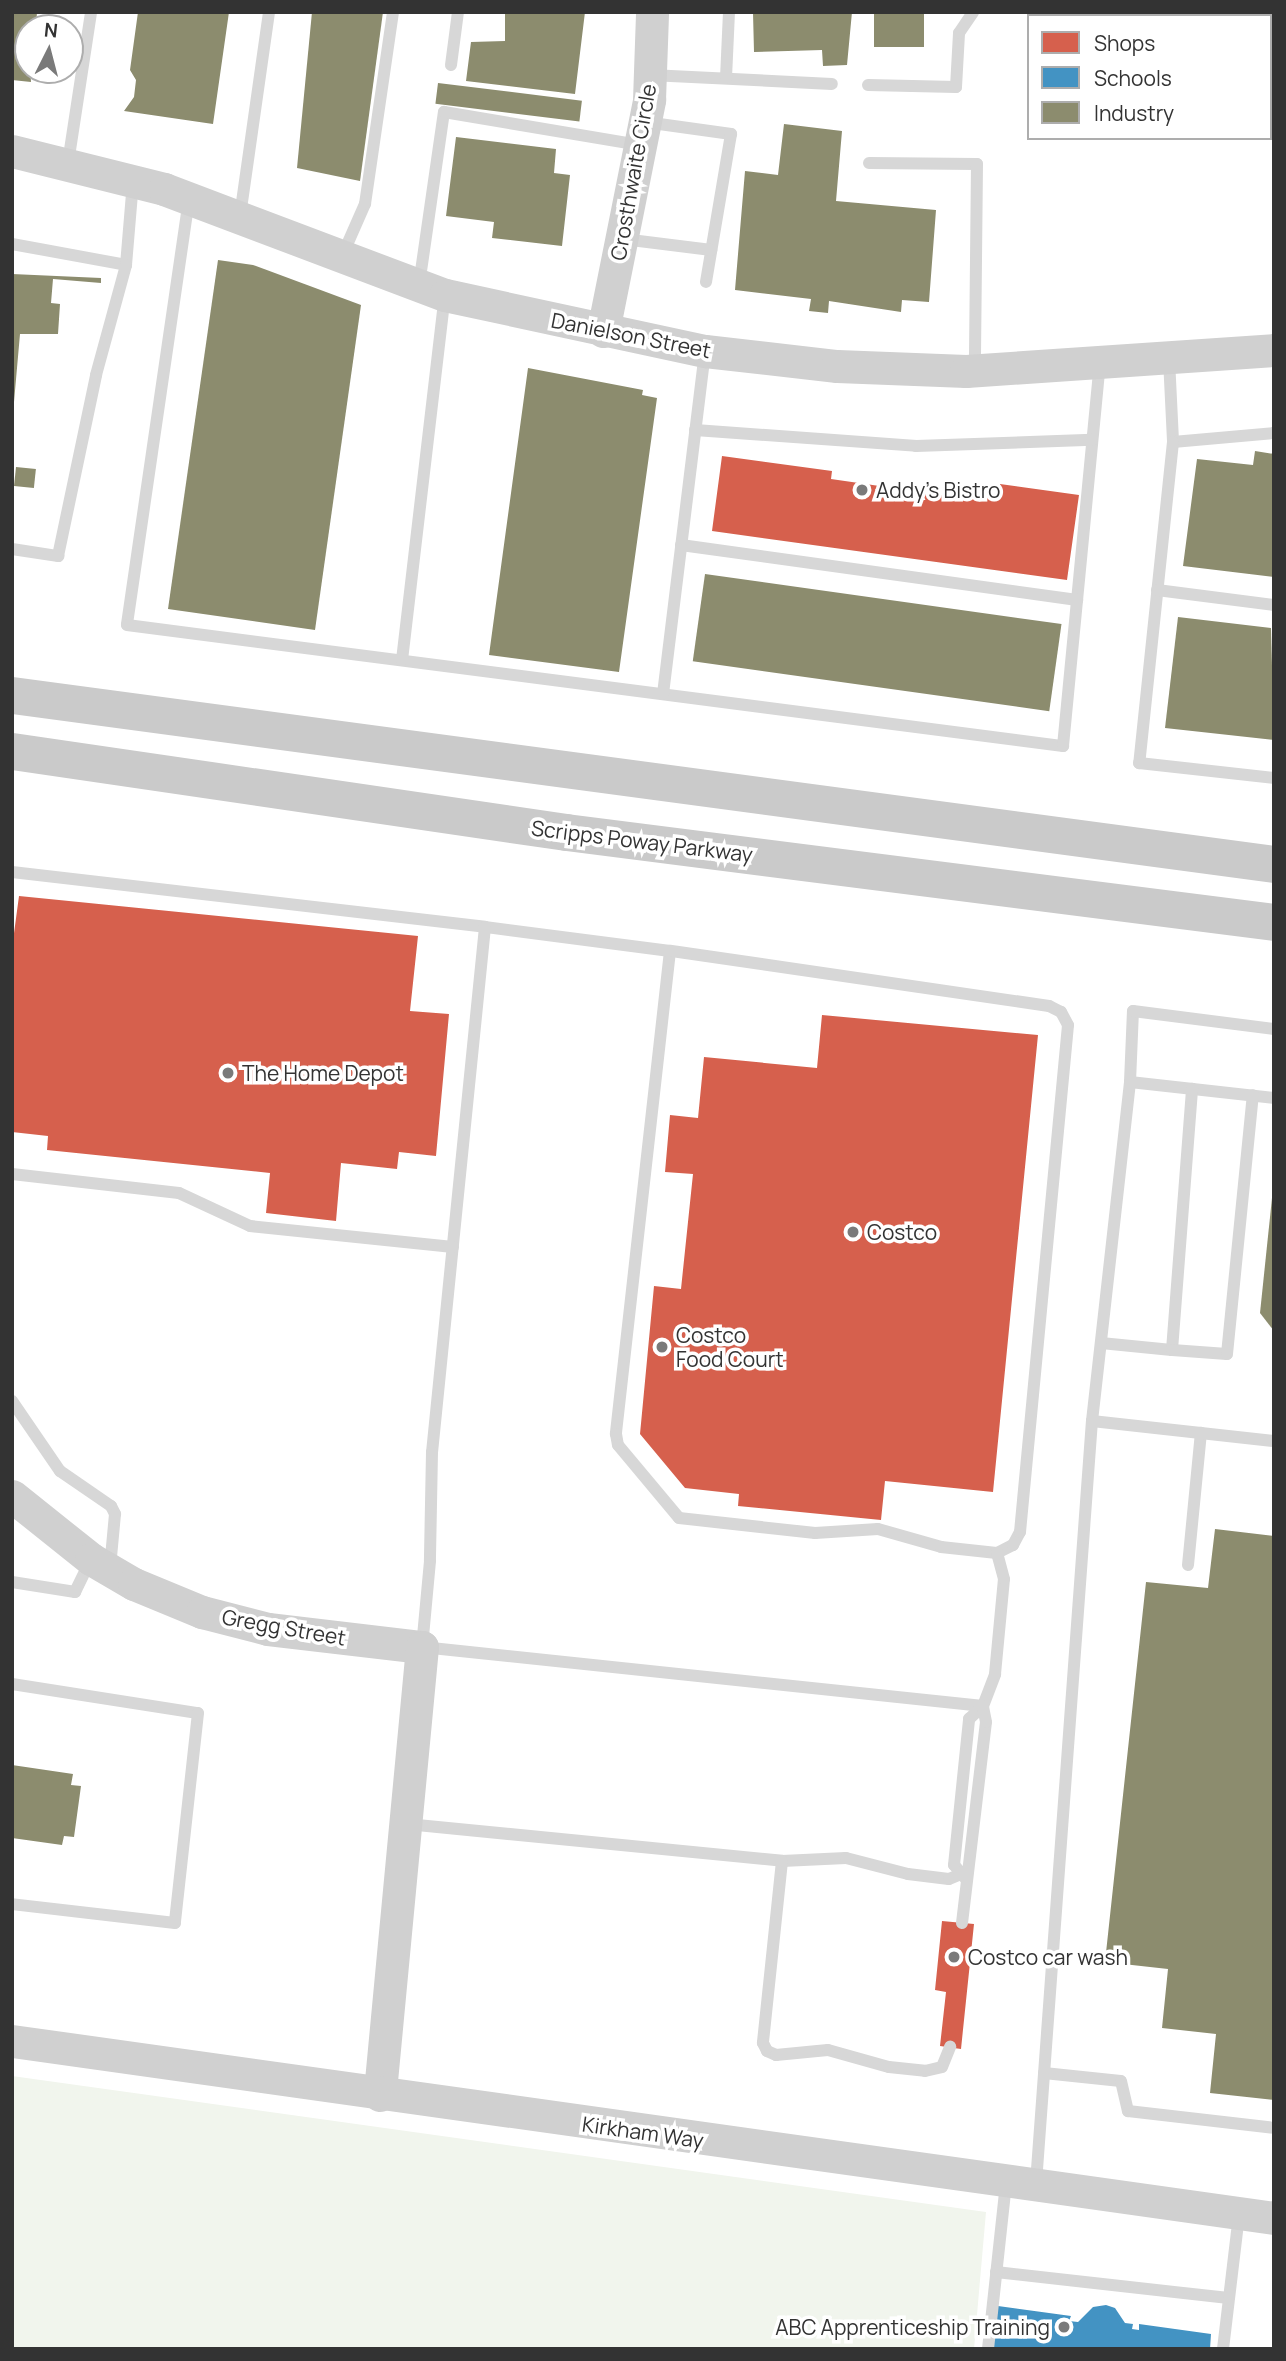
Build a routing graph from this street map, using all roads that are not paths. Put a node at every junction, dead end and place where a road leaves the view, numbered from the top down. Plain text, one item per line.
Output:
1 (91, 12) edge
2 (269, 12) edge
3 (393, 12) edge
4 (458, 12) edge
5 (652, 12) edge
6 (729, 12) edge
7 (973, 12) edge
8 (451, 65) dead end
9 (650, 75) junction
10 (726, 78) junction
11 (832, 84) dead end
12 (868, 85) dead end
13 (642, 134) junction
14 (12, 151) edge
15 (68, 163) junction
16 (869, 163) dead end
17 (133, 181) junction
18 (189, 198) junction
19 (240, 217) junction
20 (623, 239) junction
21 (12, 244) edge
22 (711, 250) junction
23 (342, 256) junction
24 (126, 265) junction
25 (706, 282) dead end
26 (432, 290) junction
27 (603, 331) junction
28 (1274, 350) edge
29 (705, 351) junction
30 (1169, 359) junction
31 (1100, 364) junction
32 (975, 370) junction
33 (695, 430) junction
34 (1274, 433) edge
35 (1092, 440) junction
36 (1173, 442) junction
37 (681, 545) junction
38 (12, 549) edge
39 (1157, 590) junction
40 (1077, 600) junction
41 (1274, 605) edge
42 (402, 660) junction
43 (663, 694) junction
44 (12, 695) edge
45 (12, 751) edge
46 (1274, 778) edge
47 (1274, 864) edge
48 (12, 872) edge
49 (1274, 922) edge
50 (485, 927) junction
51 (670, 951) junction
52 (1274, 1029) edge
53 (1130, 1082) junction
54 (1192, 1088) junction
55 (1253, 1095) junction
56 (1274, 1098) edge
57 (12, 1174) edge
58 (453, 1247) junction
59 (1101, 1343) junction
60 (1172, 1350) junction
61 (12, 1401) edge
62 (1092, 1421) junction
63 (1201, 1433) junction
64 (1274, 1441) edge
65 (12, 1496) edge
66 (998, 1553) junction
67 (101, 1565) junction
68 (1188, 1565) dead end
69 (12, 1582) edge
70 (422, 1647) junction
71 (12, 1684) edge
72 (983, 1706) junction
73 (403, 1824) junction
74 (782, 1861) junction
75 (964, 1877) junction
76 (12, 1904) edge
77 (962, 1923) dead end
78 (12, 2041) edge
79 (950, 2048) dead end
80 (1044, 2073) junction
81 (380, 2095) junction
82 (1274, 2128) edge
83 (1021, 2185) junction
84 (1239, 2213) junction
85 (1274, 2218) edge
86 (996, 2272) junction
87 (1229, 2298) junction
88 (988, 2349) edge
89 (1223, 2349) edge

1 - 15 lane
2 - 19 lane
3 - 23 lane
4 - 8 lane
5 - 9 street, Crosthwaite Circle
6 - 10 lane
7 - 12 lane
9 - 10 lane
9 - 13 street, Crosthwaite Circle
10 - 11 lane
13 - 20 street, Crosthwaite Circle
13 - 22 lane
13 - 26 lane
14 - 15 street, Danielson Street
15 - 17 street, Danielson Street
16 - 32 lane
17 - 18 street, Danielson Street
17 - 24 lane
18 - 19 street, Danielson Street
18 - 42 lane
19 - 23 street, Danielson Street
20 - 22 lane
20 - 27 street, Crosthwaite Circle
21 - 24 lane
22 - 25 lane
23 - 26 street, Danielson Street
24 - 38 lane
26 - 27 street, Danielson Street
26 - 42 lane
27 - 29 street, Danielson Street
28 - 30 street, Danielson Street
29 - 32 street, Danielson Street
29 - 33 lane
30 - 31 street, Danielson Street
30 - 36 lane
31 - 32 street, Danielson Street
31 - 35 lane
33 - 35 lane
33 - 37 lane
34 - 36 lane
35 - 40 lane
36 - 39 lane
37 - 40 lane
37 - 43 lane
39 - 41 lane
39 - 46 lane
40 - 43 lane
42 - 43 lane
44 - 47 main road
45 - 49 main road, Scripps Poway Parkway
48 - 50 lane
50 - 51 lane
50 - 58 lane
51 - 66 lane
51 - 66 lane
52 - 53 lane
53 - 54 lane
53 - 59 lane
54 - 55 lane
54 - 60 lane
55 - 56 lane
55 - 60 lane
57 - 58 lane
58 - 70 lane
59 - 60 lane
59 - 62 lane
61 - 67 lane
62 - 63 lane
62 - 80 lane
63 - 64 lane
63 - 68 lane
65 - 67 street, Gregg Street
66 - 72 lane
67 - 69 lane
67 - 70 street, Gregg Street
70 - 72 lane
70 - 73 street
71 - 76 lane
72 - 75 lane
73 - 74 lane
73 - 81 street
74 - 75 lane
74 - 79 lane
75 - 77 lane
78 - 81 street, Kirkham Way
80 - 82 lane
80 - 83 lane
81 - 83 street, Kirkham Way
83 - 84 street, Kirkham Way
83 - 86 lane
84 - 85 street, Kirkham Way
84 - 87 lane
86 - 87 lane
86 - 88 lane
87 - 89 lane

